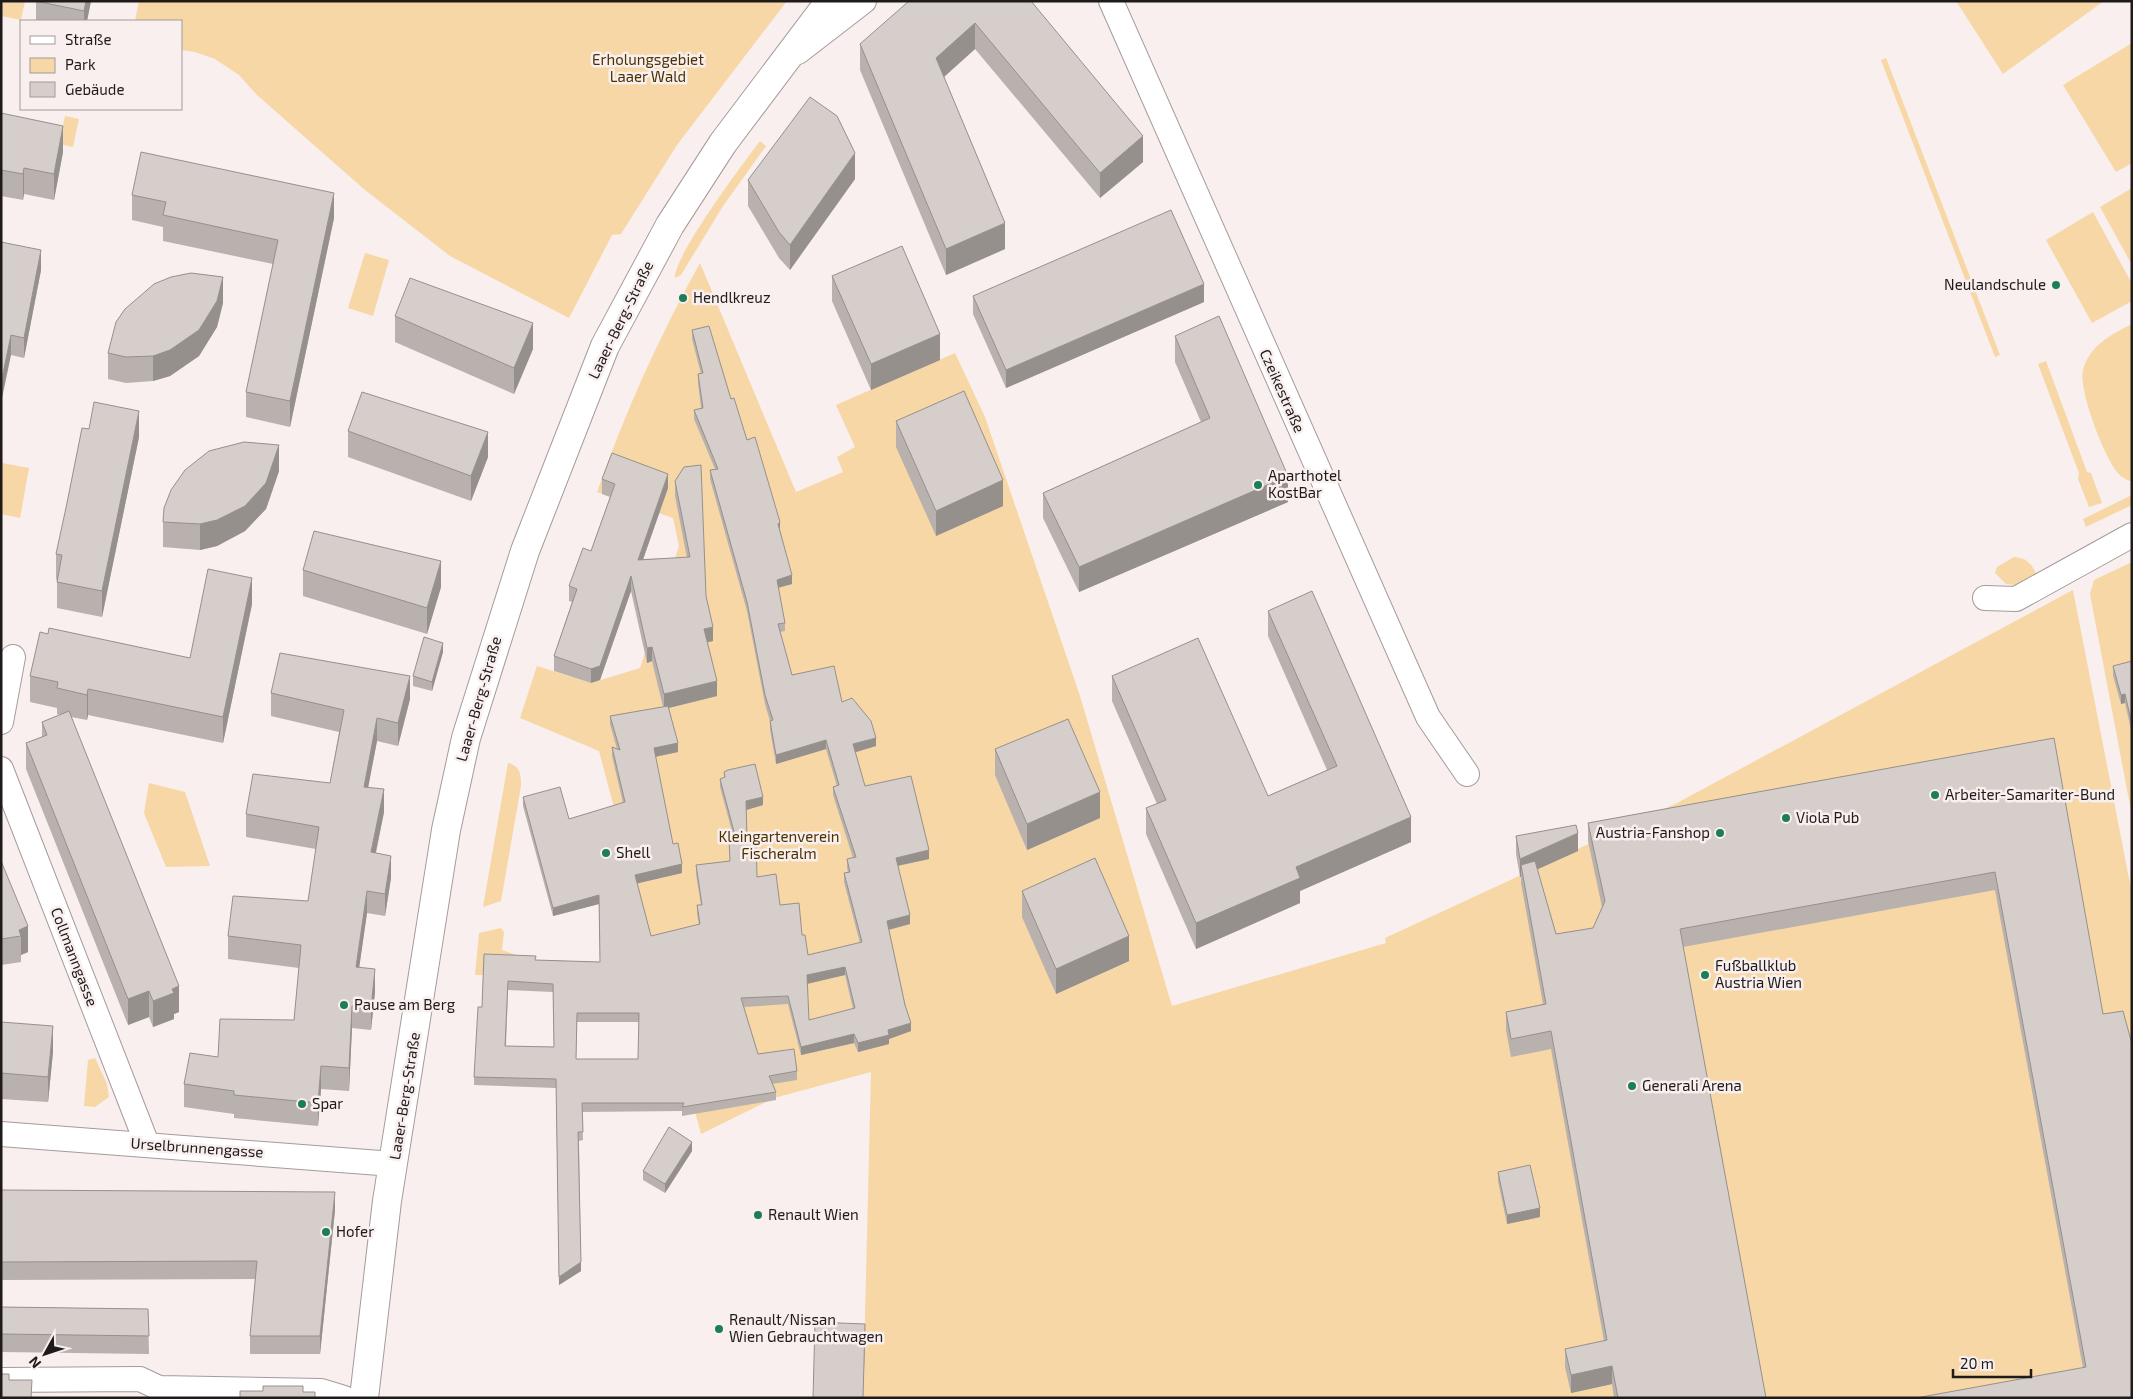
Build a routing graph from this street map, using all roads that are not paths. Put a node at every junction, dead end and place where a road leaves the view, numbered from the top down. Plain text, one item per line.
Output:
1 (830, 1) edge
2 (840, 1) edge
3 (864, 1) edge
4 (1110, 1) edge
5 (783, 64) junction
6 (2132, 535) edge
7 (1985, 598) dead end
8 (13, 657) dead end
9 (1, 722) edge
10 (1, 769) edge
11 (1467, 774) dead end
12 (1, 1134) edge
13 (147, 1144) junction
14 (394, 1164) junction
15 (1, 1380) edge
16 (344, 1398) edge
17 (364, 1398) edge

1 - 5 main road, Laaer-Berg-Straße
2 - 5 main road, Laaer-Berg-Straße
3 - 5 street
4 - 11 street, Czeikestraße
5 - 14 main road, Laaer-Berg-Straße
6 - 7 street
8 - 9 street
10 - 13 street, Collmanngasse
12 - 13 street, Urselbrunnengasse
13 - 14 street, Urselbrunnengasse
14 - 17 main road, Laaer-Berg-Straße
15 - 16 street

